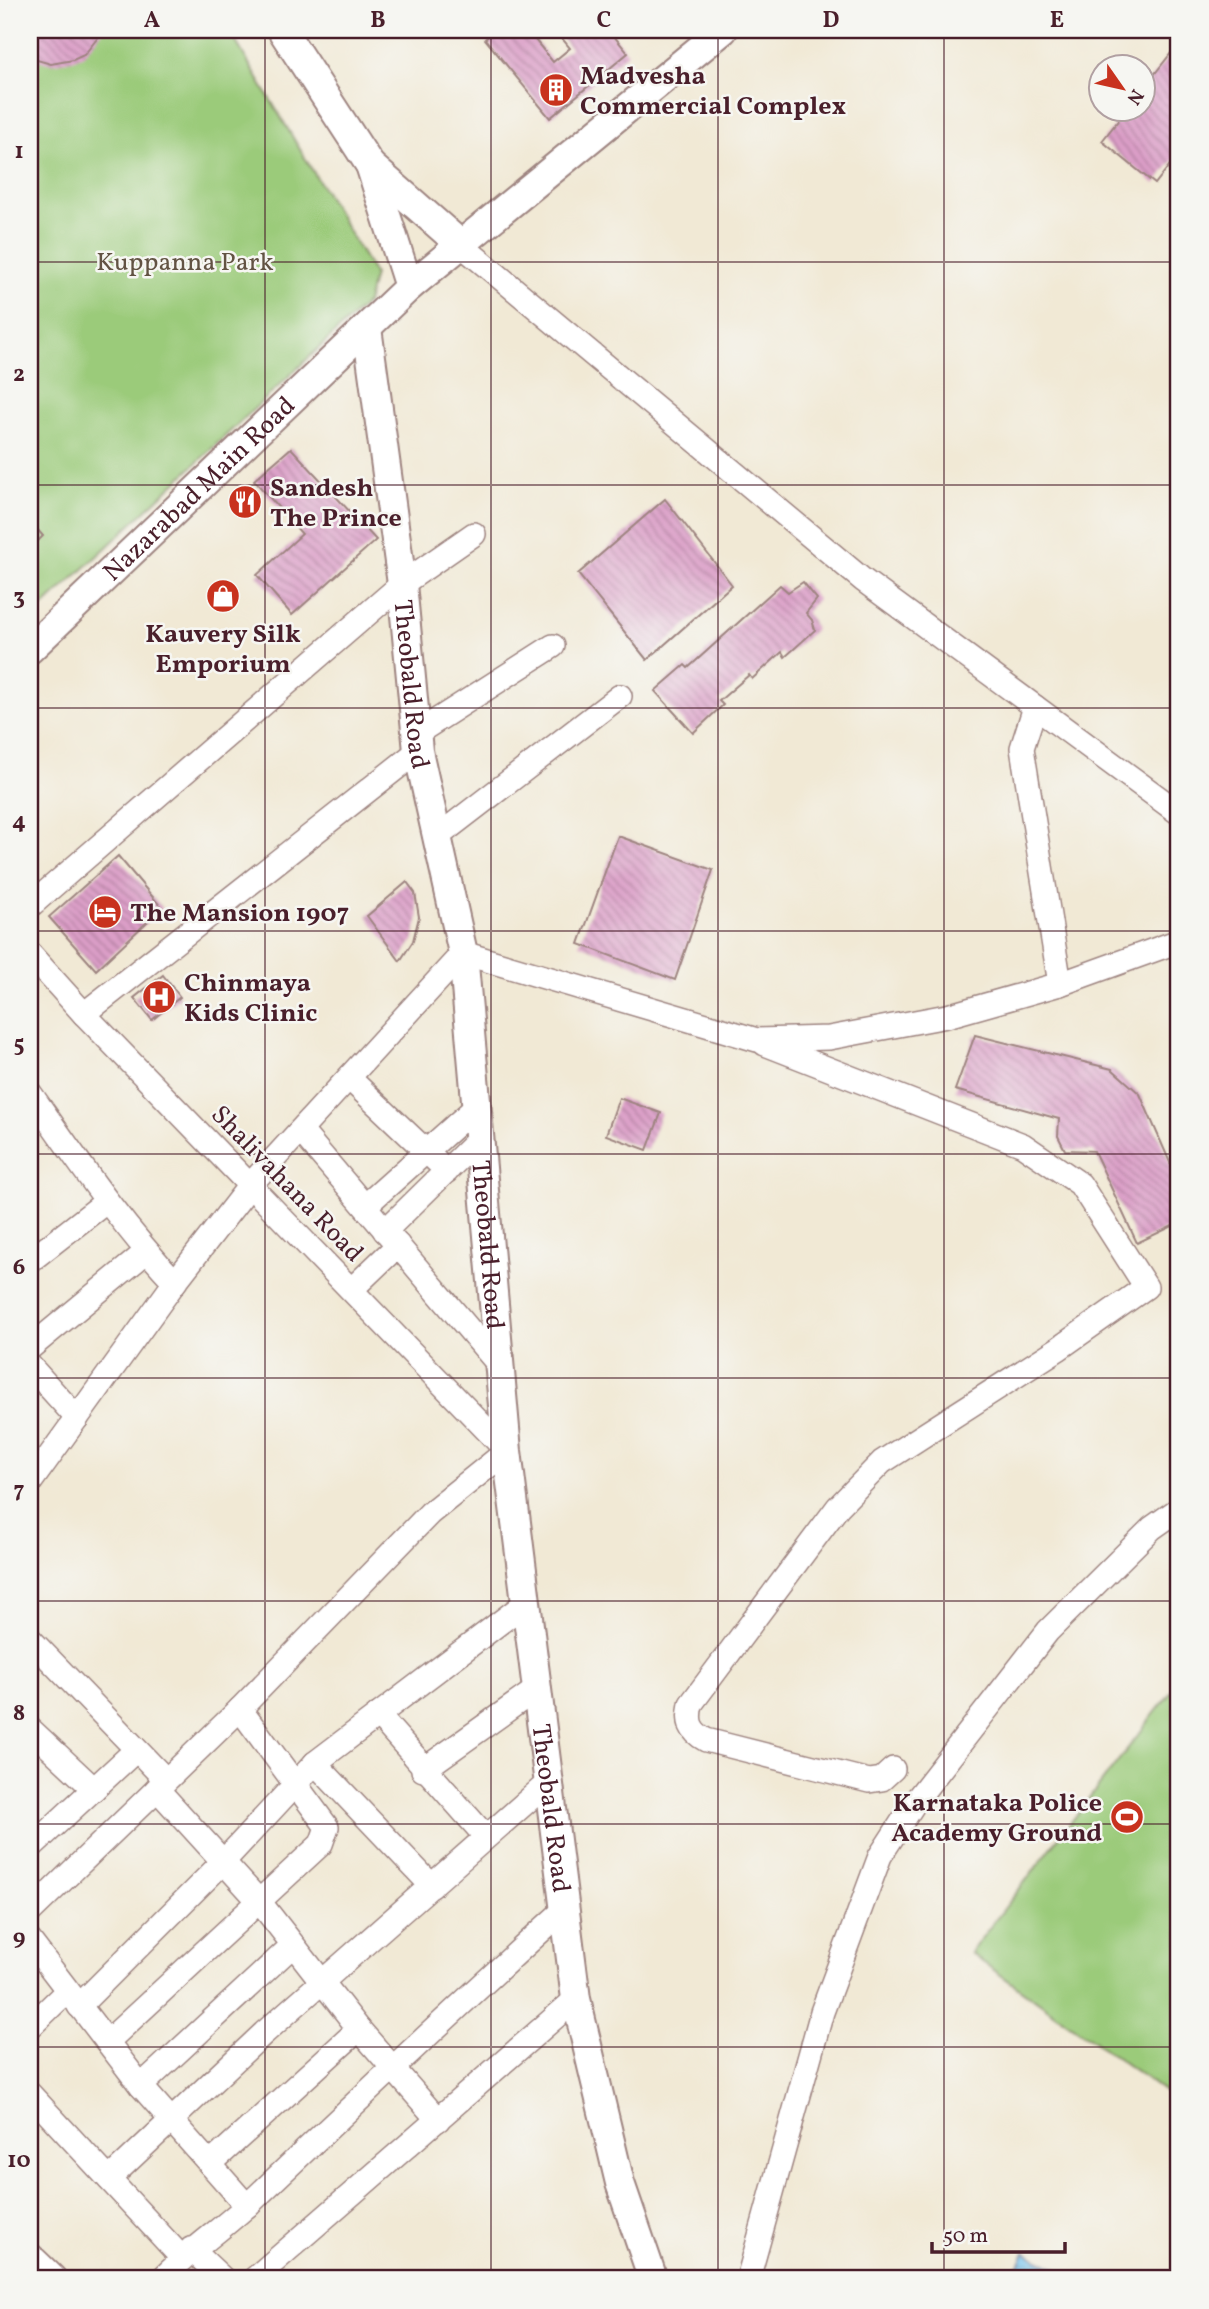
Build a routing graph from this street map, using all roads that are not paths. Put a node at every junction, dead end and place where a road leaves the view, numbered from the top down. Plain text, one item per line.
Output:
1 (282, 30) edge
2 (723, 30) edge
3 (370, 165) junction
4 (460, 244) junction
5 (409, 287) junction
6 (367, 328) junction
7 (474, 534) dead end
8 (402, 584) junction
9 (553, 646) dead end
10 (30, 649) edge
11 (620, 696) dead end
12 (1035, 707) junction
13 (417, 742) junction
14 (1179, 813) edge
15 (437, 836) junction
16 (30, 906) edge
17 (1179, 941) edge
18 (463, 953) junction
19 (30, 954) edge
20 (1060, 984) junction
21 (84, 1014) junction
22 (757, 1040) junction
23 (349, 1077) junction
24 (30, 1093) edge
25 (477, 1106) junction
26 (301, 1131) junction
27 (480, 1139) junction
28 (426, 1152) junction
29 (447, 1171) junction
30 (251, 1184) junction
31 (107, 1201) junction
32 (365, 1206) junction
33 (391, 1238) junction
34 (146, 1252) junction
35 (30, 1261) edge
36 (175, 1282) junction
37 (352, 1289) junction
38 (30, 1348) edge
39 (500, 1366) junction
40 (34, 1379) edge
41 (77, 1418) junction
42 (507, 1451) junction
43 (30, 1483) edge
44 (1179, 1509) edge
45 (527, 1602) junction
46 (30, 1639) edge
47 (538, 1688) junction
48 (240, 1709) junction
49 (377, 1715) junction
50 (30, 1729) edge
51 (136, 1750) junction
52 (314, 1763) junction
53 (893, 1769) dead end
54 (424, 1770) junction
55 (549, 1782) junction
56 (162, 1784) junction
57 (294, 1785) junction
58 (94, 1788) junction
59 (486, 1837) junction
60 (30, 1848) edge
61 (223, 1862) junction
62 (432, 1886) junction
63 (259, 1901) junction
64 (565, 1909) junction
65 (30, 1912) edge
66 (30, 1941) edge
67 (293, 1945) junction
68 (321, 1983) junction
69 (73, 1999) junction
70 (576, 1999) junction
71 (30, 2027) edge
72 (359, 2029) junction
73 (107, 2042) junction
74 (393, 2066) junction
75 (141, 2086) junction
76 (30, 2094) edge
77 (438, 2120) junction
78 (173, 2121) junction
79 (210, 2164) junction
80 (109, 2179) junction
81 (247, 2206) junction
82 (187, 2253) junction
83 (30, 2258) edge
84 (52, 2279) edge
85 (162, 2279) edge
86 (223, 2279) edge
87 (254, 2279) edge
88 (653, 2279) edge
89 (748, 2279) edge

1 - 3 main road
2 - 4 main road
3 - 4 main road
3 - 5 main road
4 - 5 main road
4 - 12 street
5 - 6 main road
6 - 8 main road, Theobald Road
6 - 10 main road, Nazarabad Main Road
7 - 8 street
8 - 13 main road, Theobald Road
8 - 16 street
9 - 13 street
11 - 15 street
12 - 14 street
12 - 20 street
13 - 15 main road, Theobald Road
13 - 21 street
15 - 18 main road, Theobald Road
17 - 20 street
18 - 22 street
18 - 23 street
18 - 25 main road, Theobald Road
19 - 21 street, Shalivahana Road
20 - 22 street
21 - 30 street, Shalivahana Road
22 - 53 street
23 - 26 street
23 - 28 street
24 - 31 street
25 - 27 main road, Theobald Road
25 - 28 street
26 - 30 street
26 - 32 street
27 - 29 street
27 - 39 main road, Theobald Road
28 - 29 street
28 - 32 street
29 - 33 street
30 - 36 street
30 - 37 street, Shalivahana Road
31 - 34 street
31 - 35 street
32 - 33 street
33 - 37 street
33 - 39 street
34 - 36 street
34 - 38 street
36 - 41 street
37 - 42 street, Shalivahana Road
39 - 42 main road, Theobald Road
40 - 41 street
41 - 43 street
42 - 45 main road, Theobald Road
42 - 48 street
44 - 89 street
45 - 47 main road, Theobald Road
45 - 49 street
46 - 51 street
47 - 54 street
47 - 55 main road, Theobald Road
48 - 56 street
48 - 57 street
49 - 52 street
49 - 54 street
50 - 58 street
51 - 56 street
51 - 58 street
52 - 57 street
52 - 62 street
54 - 59 street
55 - 59 street
55 - 64 main road, Theobald Road
56 - 61 street
56 - 65 street
57 - 61 street
57 - 63 street
58 - 60 street
59 - 62 street
61 - 63 street
61 - 69 street
62 - 68 street
63 - 67 street
63 - 73 street
64 - 70 main road, Theobald Road
64 - 74 street
66 - 69 street
67 - 68 street
67 - 75 street
68 - 72 street
68 - 78 street
69 - 71 street
69 - 73 street
70 - 77 street
70 - 88 main road, Theobald Road
72 - 74 street
72 - 79 street
73 - 75 street
74 - 77 street
74 - 81 street
75 - 78 street
76 - 80 street
77 - 87 street
78 - 79 street
78 - 80 street
79 - 81 street
80 - 82 street
81 - 82 street
82 - 85 street
82 - 86 street
83 - 84 main road

